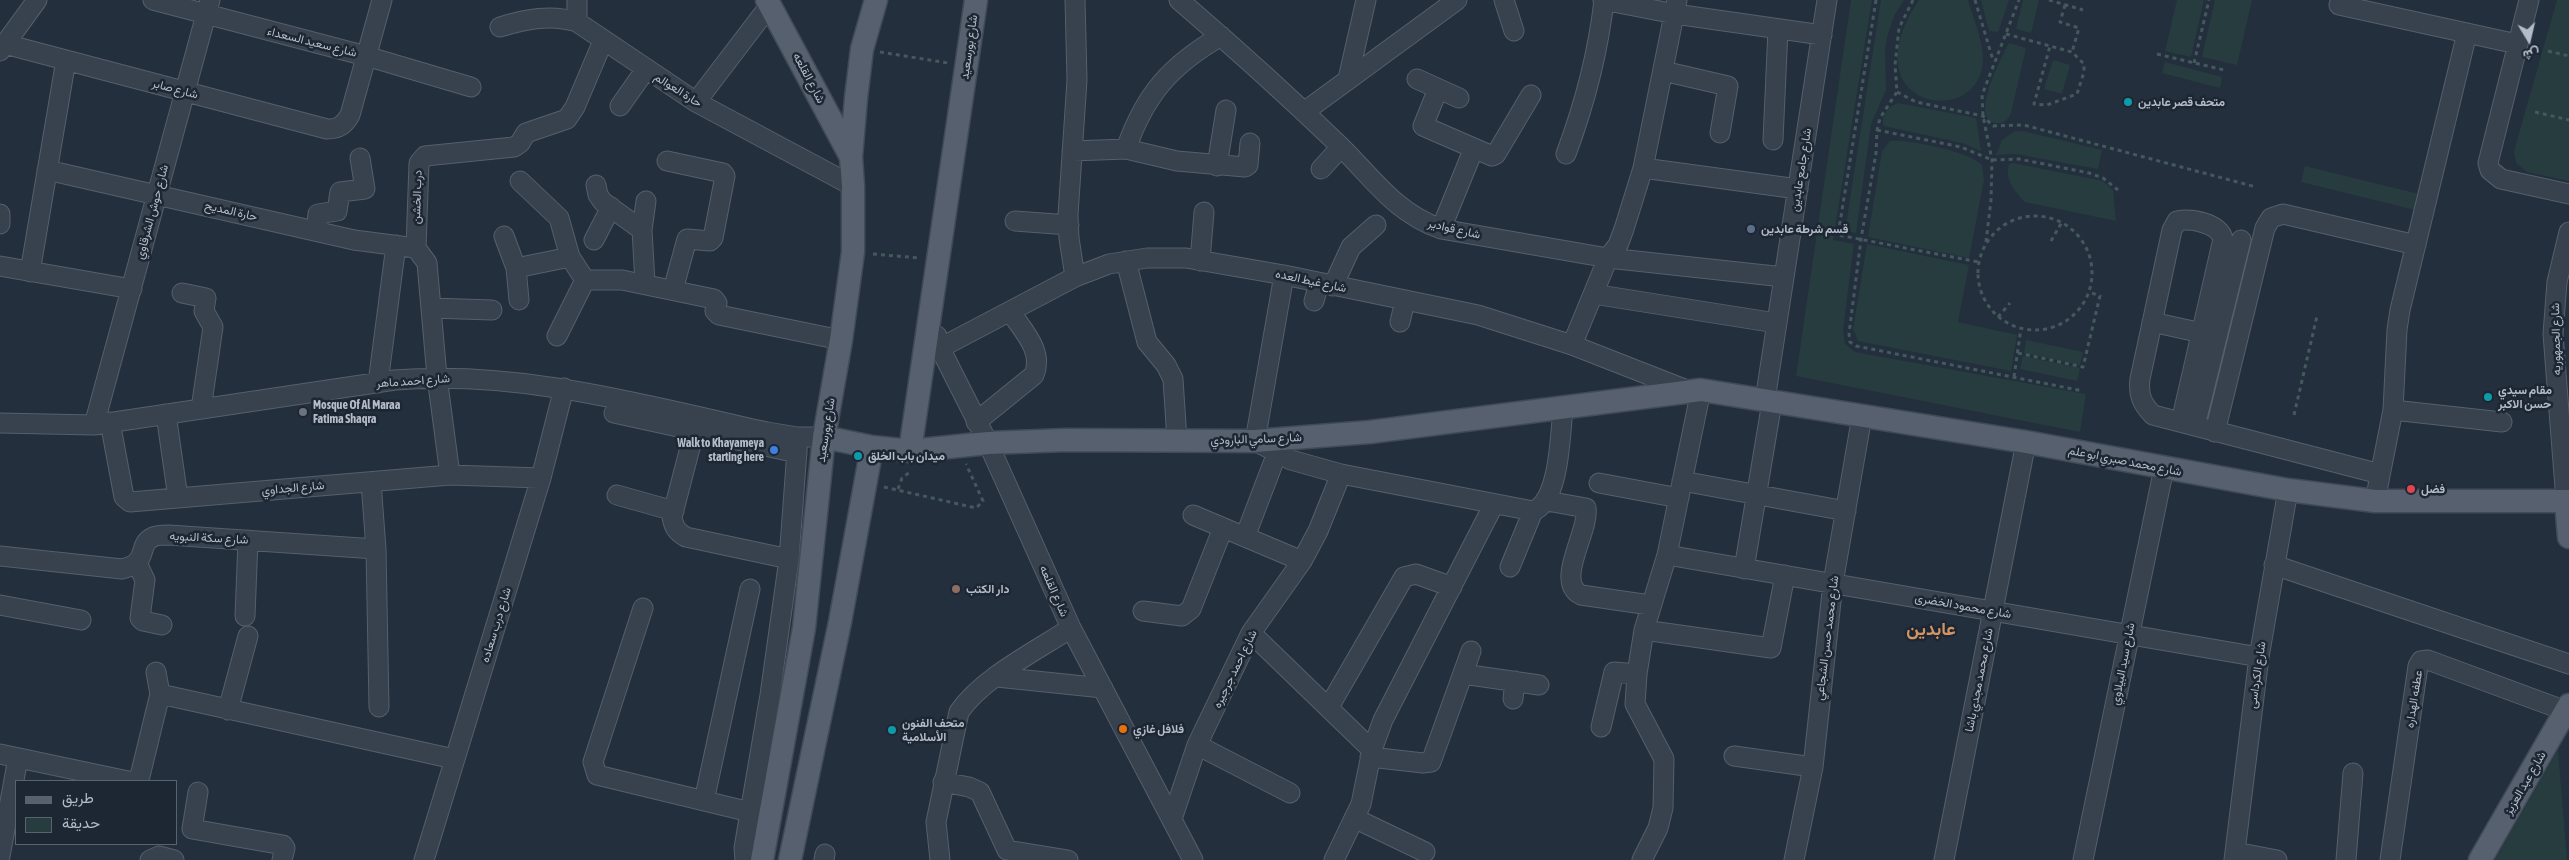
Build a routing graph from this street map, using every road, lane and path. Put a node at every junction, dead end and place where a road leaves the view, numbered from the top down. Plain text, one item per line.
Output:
1 (37, 0) edge
2 (153, 0) edge
3 (382, 0) edge
4 (577, 0) edge
5 (876, 0) edge
6 (976, 0) edge
7 (1076, 0) edge
8 (1179, 0) edge
9 (1366, 0) edge
10 (1457, 0) edge
11 (1504, 0) edge
12 (1604, 0) edge
13 (1827, 0) edge
14 (1876, 0) edge
15 (1913, 0) edge
16 (1976, 0) edge
17 (2019, 0) edge
18 (2049, 0) edge
19 (2209, 0) edge
20 (2529, 0) edge
21 (768, 2) edge
22 (2065, 5) junction
23 (2339, 5) dead end
24 (1676, 7) edge
25 (208, 8) edge
26 (2083, 10) dead end
27 (577, 22) junction
28 (500, 27) dead end
29 (1778, 29) junction
30 (1514, 31) dead end
31 (2467, 33) junction
32 (2006, 34) junction
33 (1822, 35) junction
34 (1221, 36) junction
35 (603, 41) junction
36 (2517, 44) junction
37 (2050, 46) junction
38 (3, 47) edge
39 (862, 49) junction
40 (2548, 51) dead end
41 (2072, 52) junction
42 (2157, 54) dead end
43 (366, 56) junction
44 (2569, 56) edge
45 (66, 60) junction
46 (1994, 61) junction
47 (2194, 63) junction
48 (966, 66) junction
49 (646, 69) junction
50 (2224, 70) dead end
51 (1662, 71) junction
52 (1348, 79) junction
53 (1417, 79) dead end
54 (471, 87) dead end
55 (1438, 89) junction
56 (186, 92) junction
57 (1897, 92) junction
58 (1530, 95) dead end
59 (1459, 98) dead end
60 (696, 102) junction
61 (620, 106) dead end
62 (1226, 110) dead end
63 (1304, 112) junction
64 (2535, 112) dead end
65 (1983, 116) junction
66 (2569, 120) edge
67 (1877, 130) junction
68 (1720, 133) dead end
69 (1773, 140) dead end
70 (1250, 143) dead end
71 (1341, 147) junction
72 (1474, 148) junction
73 (1126, 149) junction
74 (1072, 151) junction
75 (1566, 154) dead end
76 (851, 157) junction
77 (360, 158) dead end
78 (1992, 160) junction
79 (667, 161) dead end
80 (1217, 166) junction
81 (1643, 168) junction
82 (1321, 169) dead end
83 (47, 170) junction
84 (520, 181) dead end
85 (596, 185) dead end
86 (853, 186) junction
87 (2256, 187) dead end
88 (1798, 189) junction
89 (2118, 190) dead end
90 (157, 194) junction
91 (2569, 194) edge
92 (646, 202) dead end
93 (611, 207) junction
94 (1204, 212) dead end
95 (0, 214) edge
96 (1015, 221) dead end
97 (2062, 222) junction
98 (0, 224) edge
99 (1376, 225) dead end
100 (1069, 226) junction
101 (1440, 229) junction
102 (642, 230) junction
103 (316, 231) junction
104 (2569, 232) edge
105 (504, 236) dead end
106 (1861, 239) junction
107 (594, 240) dead end
108 (2240, 240) dead end
109 (2052, 241) dead end
110 (1986, 243) junction
111 (2416, 245) junction
112 (396, 246) junction
113 (416, 248) junction
114 (853, 252) junction
115 (570, 257) junction
116 (1608, 258) junction
117 (939, 260) junction
118 (1126, 261) junction
119 (1200, 261) junction
120 (1978, 262) junction
121 (0, 266) edge
122 (516, 268) junction
123 (30, 272) junction
124 (1284, 275) junction
125 (1075, 277) junction
126 (1784, 277) junction
127 (585, 280) junction
128 (645, 284) junction
129 (1326, 284) junction
130 (132, 289) junction
131 (673, 290) junction
132 (2089, 292) junction
133 (182, 293) dead end
134 (1593, 294) junction
135 (519, 300) dead end
136 (1314, 301) dead end
137 (1405, 301) junction
138 (2010, 302) dead end
139 (431, 308) junction
140 (492, 310) dead end
141 (1010, 312) junction
142 (931, 315) junction
143 (2317, 316) dead end
144 (1998, 317) junction
145 (1400, 322) dead end
146 (2152, 322) junction
147 (1776, 323) junction
148 (2021, 328) junction
149 (2202, 333) junction
150 (557, 336) dead end
151 (841, 340) junction
152 (1572, 345) junction
153 (940, 348) junction
154 (2018, 353) junction
155 (437, 377) junction
156 (2014, 377) junction
157 (378, 383) junction
158 (564, 388) junction
159 (1694, 390) junction
160 (2083, 391) dead end
161 (1769, 401) junction
162 (201, 409) junction
163 (1563, 409) junction
164 (2393, 410) junction
165 (166, 414) junction
166 (614, 414) dead end
167 (2294, 415) dead end
168 (1862, 416) junction
169 (976, 422) junction
170 (2502, 422) dead end
171 (0, 423) edge
172 (102, 423) junction
173 (696, 424) junction
174 (2188, 424) junction
175 (2215, 432) junction
176 (824, 437) junction
177 (1178, 440) junction
178 (1255, 441) junction
179 (2026, 442) junction
180 (988, 443) junction
181 (798, 445) junction
182 (872, 447) junction
183 (1277, 452) junction
184 (914, 460) junction
185 (964, 460) dead end
186 (2164, 468) junction
187 (1342, 474) junction
188 (2380, 474) junction
189 (450, 475) junction
190 (541, 478) junction
191 (371, 482) junction
192 (1599, 483) dead end
193 (889, 488) dead end
194 (898, 489) junction
195 (1681, 489) junction
196 (2288, 490) junction
197 (617, 495) dead end
198 (1756, 495) junction
199 (178, 498) junction
200 (2374, 501) junction
201 (2568, 501) edge
202 (1494, 504) junction
203 (1540, 506) junction
204 (674, 511) junction
205 (1846, 511) junction
206 (1193, 515) dead end
207 (1224, 528) junction
208 (1245, 537) junction
209 (2569, 537) edge
210 (248, 540) junction
211 (376, 549) junction
212 (1667, 555) junction
213 (0, 556) edge
214 (789, 559) junction
215 (1302, 561) junction
216 (137, 563) junction
217 (2274, 565) junction
218 (1510, 567) dead end
219 (1744, 569) junction
220 (1785, 575) junction
221 (1833, 583) junction
222 (1452, 587) junction
223 (750, 589) dead end
224 (0, 605) edge
225 (1650, 605) junction
226 (643, 608) dead end
227 (1143, 611) dead end
228 (1992, 611) junction
229 (245, 616) dead end
230 (81, 620) dead end
231 (162, 625) dead end
232 (1071, 628) junction
233 (1644, 630) junction
234 (1250, 633) junction
235 (2128, 634) junction
236 (248, 636) dead end
237 (1471, 651) dead end
238 (2259, 656) junction
239 (2569, 664) edge
240 (156, 672) dead end
241 (1462, 674) junction
242 (1637, 674) junction
243 (997, 677) junction
244 (1540, 684) dead end
245 (1103, 688) junction
246 (160, 694) junction
247 (379, 707) dead end
248 (1329, 707) junction
249 (2568, 708) edge
250 (228, 710) junction
251 (1601, 727) dead end
252 (1197, 745) junction
253 (1371, 753) junction
254 (9, 756) edge
255 (1734, 756) dead end
256 (454, 759) junction
257 (1812, 767) junction
258 (2353, 774) dead end
259 (123, 780) edge
260 (135, 780) edge
261 (943, 782) junction
262 (198, 792) dead end
263 (1290, 793) dead end
264 (704, 801) junction
265 (5, 802) edge
266 (750, 812) junction
267 (1354, 818) junction
268 (1172, 819) junction
269 (1424, 852) dead end
270 (0, 856) edge
271 (2234, 856) edge
272 (150, 860) edge
273 (174, 860) edge
274 (282, 860) edge
275 (424, 860) edge
276 (745, 860) edge
277 (762, 860) edge
278 (790, 860) edge
279 (940, 860) edge
280 (1068, 860) edge
281 (1193, 860) edge
282 (1334, 860) edge
283 (1642, 860) edge
284 (1794, 860) edge
285 (1944, 860) edge
286 (2083, 860) edge
287 (2277, 860) edge
288 (2346, 860) edge
289 (2390, 860) edge
290 (2480, 860) edge

1 - 38 street
2 - 25 street, شارع سعيد السعداء
3 - 43 street
4 - 27 street
5 - 39 main road, شارع بورسعيد
6 - 48 main road, شارع بورسعيد
7 - 74 street
8 - 34 street, شارع قوادير
9 - 52 street
10 - 52 street
11 - 30 street
12 - 24 street
12 - 75 street
13 - 33 street, شارع جامع عابدين
14 - 106 path
15 - 57 path
16 - 46 path
17 - 32 path
18 - 22 path
19 - 47 path
20 - 36 street
21 - 60 street
21 - 76 main road, شارع القلعه
22 - 26 path
22 - 41 path
23 - 31 street
24 - 29 street
24 - 51 street
25 - 43 street, شارع سعيد السعداء
25 - 56 street, شارع حوش الشرقاوي
27 - 28 street, حارة العوالم
27 - 35 street, حارة العوالم
29 - 33 street
29 - 69 street
31 - 36 street
31 - 111 street
32 - 37 path
32 - 46 path
33 - 88 street, شارع جامع عابدين
34 - 63 street, شارع قوادير
34 - 73 street
35 - 49 street, حارة العوالم
35 - 113 street, درب الخشن
36 - 91 street
37 - 41 path
37 - 41 path
38 - 45 street, شارع صابر
39 - 48 path
39 - 76 main road, شارع بورسعيد
40 - 44 path
42 - 47 path
43 - 54 street, شارع سعيد السعداء
43 - 56 street, شارع صابر
45 - 56 street, شارع صابر
45 - 83 street
46 - 65 path
47 - 50 path
48 - 117 main road, شارع بورسعيد
49 - 60 street, حارة العوالم
49 - 61 street
51 - 68 street
51 - 81 street
52 - 63 street
53 - 55 street
55 - 59 street
55 - 72 street
56 - 90 street, شارع حوش الشرقاوي
57 - 65 path
57 - 67 path
58 - 72 street
60 - 86 street, حارة العوالم
62 - 80 street
63 - 71 street, شارع قوادير
64 - 66 path
65 - 78 path
65 - 87 path
67 - 78 path
67 - 106 path
70 - 80 street
71 - 82 street
71 - 101 street, شارع قوادير
72 - 101 street
73 - 74 street
73 - 80 street
74 - 100 street
76 - 86 main road, شارع بورسعيد
77 - 103 street
78 - 89 path
78 - 110 path
79 - 131 street
81 - 88 street
81 - 116 street
83 - 90 street, حارة المديح
83 - 123 street
84 - 115 street
85 - 93 street
86 - 114 main road, شارع بورسعيد
88 - 126 street, شارع جامع عابدين
90 - 103 street, حارة المديح
90 - 130 street, شارع حوش الشرقاوي
92 - 102 street
93 - 102 street
93 - 107 street
94 - 119 street
95 - 98 street
96 - 100 street
97 - 109 path
97 - 110 path
97 - 132 path
99 - 129 street
100 - 125 street
101 - 116 street, شارع قوادير
102 - 128 street
103 - 112 street, حارة المديح
104 - 201 street, شارع الجمهوريه
105 - 122 street
106 - 120 path
106 - 156 path
108 - 174 street
110 - 120 path
111 - 164 street
111 - 175 street
112 - 113 street, حارة المديح
112 - 157 street
113 - 139 street, درب الخشن
114 - 117 path
114 - 151 main road, شارع بورسعيد
115 - 122 street
115 - 127 street
116 - 126 street, شارع قوادير
116 - 134 street
117 - 142 main road, شارع بورسعيد
118 - 119 street, شارع غيط العده
118 - 125 street, شارع غيط العده
118 - 177 street
119 - 124 street, شارع غيط العده
120 - 144 path
121 - 123 street
122 - 135 street
123 - 130 street
124 - 129 street, شارع غيط العده
124 - 178 street
125 - 141 street, شارع غيط العده
126 - 147 street, شارع جامع عابدين
127 - 128 street
127 - 150 street
128 - 131 street
129 - 136 street
129 - 137 street, شارع غيط العده
130 - 172 street, شارع حوش الشرقاوي
131 - 151 street
132 - 148 path
132 - 154 path
133 - 162 street
134 - 147 street
134 - 152 street
137 - 145 street
137 - 152 street, شارع غيط العده
138 - 144 path
139 - 140 street
139 - 155 street, درب الخشن
141 - 153 street, شارع غيط العده
141 - 169 street
142 - 153 street, شارع القلعه
142 - 184 main road, شارع بورسعيد
143 - 167 path
144 - 148 path
146 - 149 street
146 - 149 street
146 - 174 street
147 - 161 street, شارع جامع عابدين
148 - 154 path
149 - 174 street
151 - 176 main road, شارع بورسعيد
152 - 159 street, شارع غيط العده
153 - 169 street, شارع القلعه
154 - 156 path
155 - 157 street, شارع احمد ماهر
155 - 158 street, شارع احمد ماهر
155 - 189 street, درب الخشن
156 - 160 path
157 - 162 street, شارع احمد ماهر
158 - 173 street, شارع احمد ماهر
158 - 190 street, شارع درب سعاده
159 - 161 main road, شارع محمد صبري ابو علم
159 - 163 main road, شارع سامي البارودي
159 - 195 street
161 - 168 main road, شارع محمد صبري ابو علم
161 - 198 street, شارع جامع عابدين
162 - 165 street, شارع احمد ماهر
163 - 178 main road, شارع سامي البارودي
163 - 203 street
164 - 170 street
164 - 188 street
165 - 172 street, شارع احمد ماهر
165 - 199 street
166 - 173 street
168 - 179 main road, شارع محمد صبري ابو علم
168 - 205 street, شارع محمد حسن الشجاعي
169 - 180 street, شارع القلعه
171 - 172 street, شارع احمد ماهر
172 - 199 street, شارع الجداوي
173 - 181 street, شارع احمد ماهر
173 - 204 street
174 - 175 street
175 - 188 street
176 - 181 street, شارع احمد ماهر
176 - 182 main road, شارع سامي البارودي
176 - 277 main road, شارع بورسعيد
177 - 178 main road, شارع سامي البارودي
177 - 180 main road, شارع سامي البارودي
178 - 183 street
179 - 186 main road, شارع محمد صبري ابو علم
179 - 228 street, شارع محمد مجدي باشا
180 - 184 main road, شارع سامي البارودي
180 - 232 street, شارع القلعه
181 - 214 street
182 - 184 main road, شارع سامي البارودي
182 - 278 main road
183 - 187 street
183 - 208 street
184 - 194 path
185 - 194 path
186 - 196 main road, شارع محمد صبري ابو علم
186 - 235 street, شارع سيد البيلاوي
187 - 202 street
187 - 215 street, شارع احمد جرجيره
188 - 200 street
189 - 190 street, شارع الجداوي
189 - 191 street, شارع الجداوي
190 - 256 street, شارع درب سعاده
191 - 199 street, شارع الجداوي
191 - 211 street
192 - 195 street
193 - 194 path
195 - 198 street
195 - 212 street
196 - 200 main road, شارع محمد صبري ابو علم
196 - 217 street, شارع الكرداسى
197 - 204 street
198 - 205 street
198 - 219 street, شارع جامع عابدين
200 - 201 main road, شارع محمد صبري ابو علم
201 - 209 main road, شارع الجمهوريه
202 - 203 street
202 - 222 street
203 - 218 street
203 - 225 street
204 - 214 street
205 - 221 street, شارع محمد حسن الشجاعي
206 - 207 street
207 - 208 street
207 - 227 street
208 - 215 street
210 - 211 street, شارع سكة النبويه
210 - 216 street, شارع سكة النبويه
210 - 229 street
211 - 247 street
212 - 219 street, شارع محمود الخضرى
212 - 225 street
213 - 216 street
214 - 266 street
215 - 234 street, شارع احمد جرجيره
216 - 231 street
217 - 238 street, شارع الكرداسى
217 - 239 street
219 - 220 street, شارع محمود الخضرى
220 - 221 street, شارع محمود الخضرى
220 - 233 street
221 - 228 street, شارع محمود الخضرى
221 - 257 street, شارع محمد حسن الشجاعي
222 - 248 street
222 - 253 street
223 - 264 street
224 - 230 street
225 - 233 street
226 - 264 street
228 - 235 street, شارع محمود الخضرى
228 - 285 street, شارع محمد مجدي باشا
232 - 243 street
232 - 245 street, شارع القلعه
233 - 242 street
234 - 248 street
234 - 252 street, شارع احمد جرجيره
235 - 238 street, شارع محمود الخضرى
235 - 286 street, شارع سيد البيلاوي
236 - 250 street
237 - 241 street
238 - 271 street, شارع الكرداسى
240 - 246 street
241 - 244 street
241 - 253 street
242 - 251 street
242 - 283 street
243 - 245 street
243 - 261 street
245 - 268 street, شارع القلعه
246 - 250 street
246 - 260 street
248 - 253 street
249 - 289 street, عطفه الهداره
249 - 290 main road, شارع عبد العزيز
250 - 256 street
252 - 263 street
252 - 268 street, شارع احمد جرجيره
253 - 267 street
254 - 259 street
254 - 265 street
255 - 257 street
256 - 275 street, شارع درب سعاده
257 - 284 street, شارع محمد حسن الشجاعي
258 - 288 street
261 - 279 street
261 - 280 street
262 - 274 street
264 - 266 street
265 - 270 street
266 - 276 street
267 - 269 street
267 - 282 street
268 - 281 street, شارع القلعه
271 - 287 street
272 - 273 street

